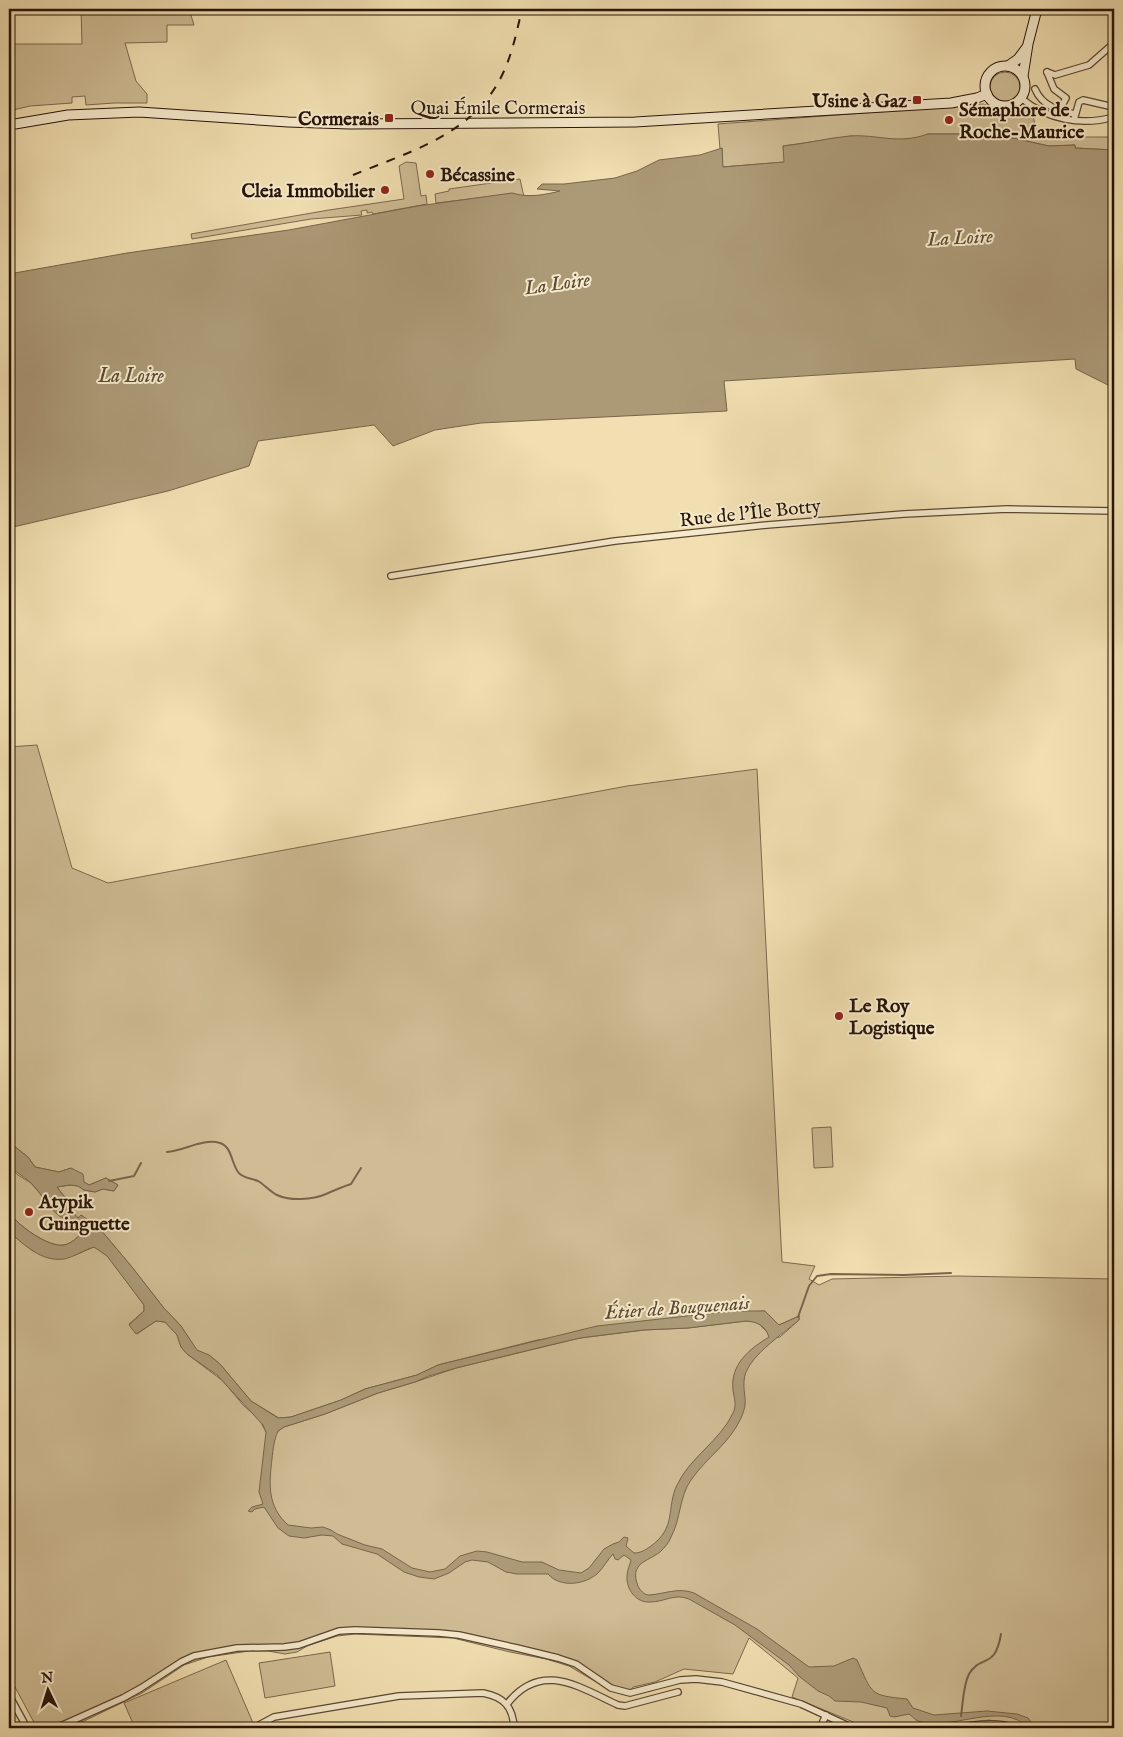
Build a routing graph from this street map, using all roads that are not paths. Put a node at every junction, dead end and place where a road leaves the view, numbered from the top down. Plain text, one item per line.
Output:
1 (1038, 9) edge
2 (1114, 43) edge
3 (1028, 44) junction
4 (1008, 66) junction
5 (1023, 76) junction
6 (1035, 89) dead end
7 (987, 94) junction
8 (1021, 98) junction
9 (1114, 106) edge
10 (1059, 111) junction
11 (1074, 117) junction
12 (1114, 117) edge
13 (9, 124) edge
14 (1114, 511) edge
15 (391, 576) dead end
16 (630, 1692) junction
17 (678, 1692) dead end
18 (9, 1695) edge
19 (507, 1704) junction
20 (630, 1706) junction
21 (826, 1715) junction
22 (993, 1726) edge
23 (27, 1728) edge
24 (56, 1728) edge
25 (255, 1728) edge
26 (514, 1728) edge
27 (820, 1728) edge
28 (853, 1728) edge
29 (948, 1728) edge
30 (1016, 1728) edge

1 - 3 main road
2 - 10 street
3 - 4 main road
3 - 5 main road
4 - 5 main road
4 - 7 main road
5 - 8 main road
6 - 10 street
7 - 8 main road
7 - 13 main road, Quai Émile Cormerais
8 - 11 street
9 - 11 street
10 - 11 street
11 - 12 street
14 - 15 street, Rue de l'Île Botty
16 - 20 street
16 - 21 street
16 - 24 street
17 - 20 street
18 - 23 street
19 - 20 street
19 - 25 street
19 - 26 street
21 - 27 street
21 - 28 street
22 - 29 street
22 - 30 street

